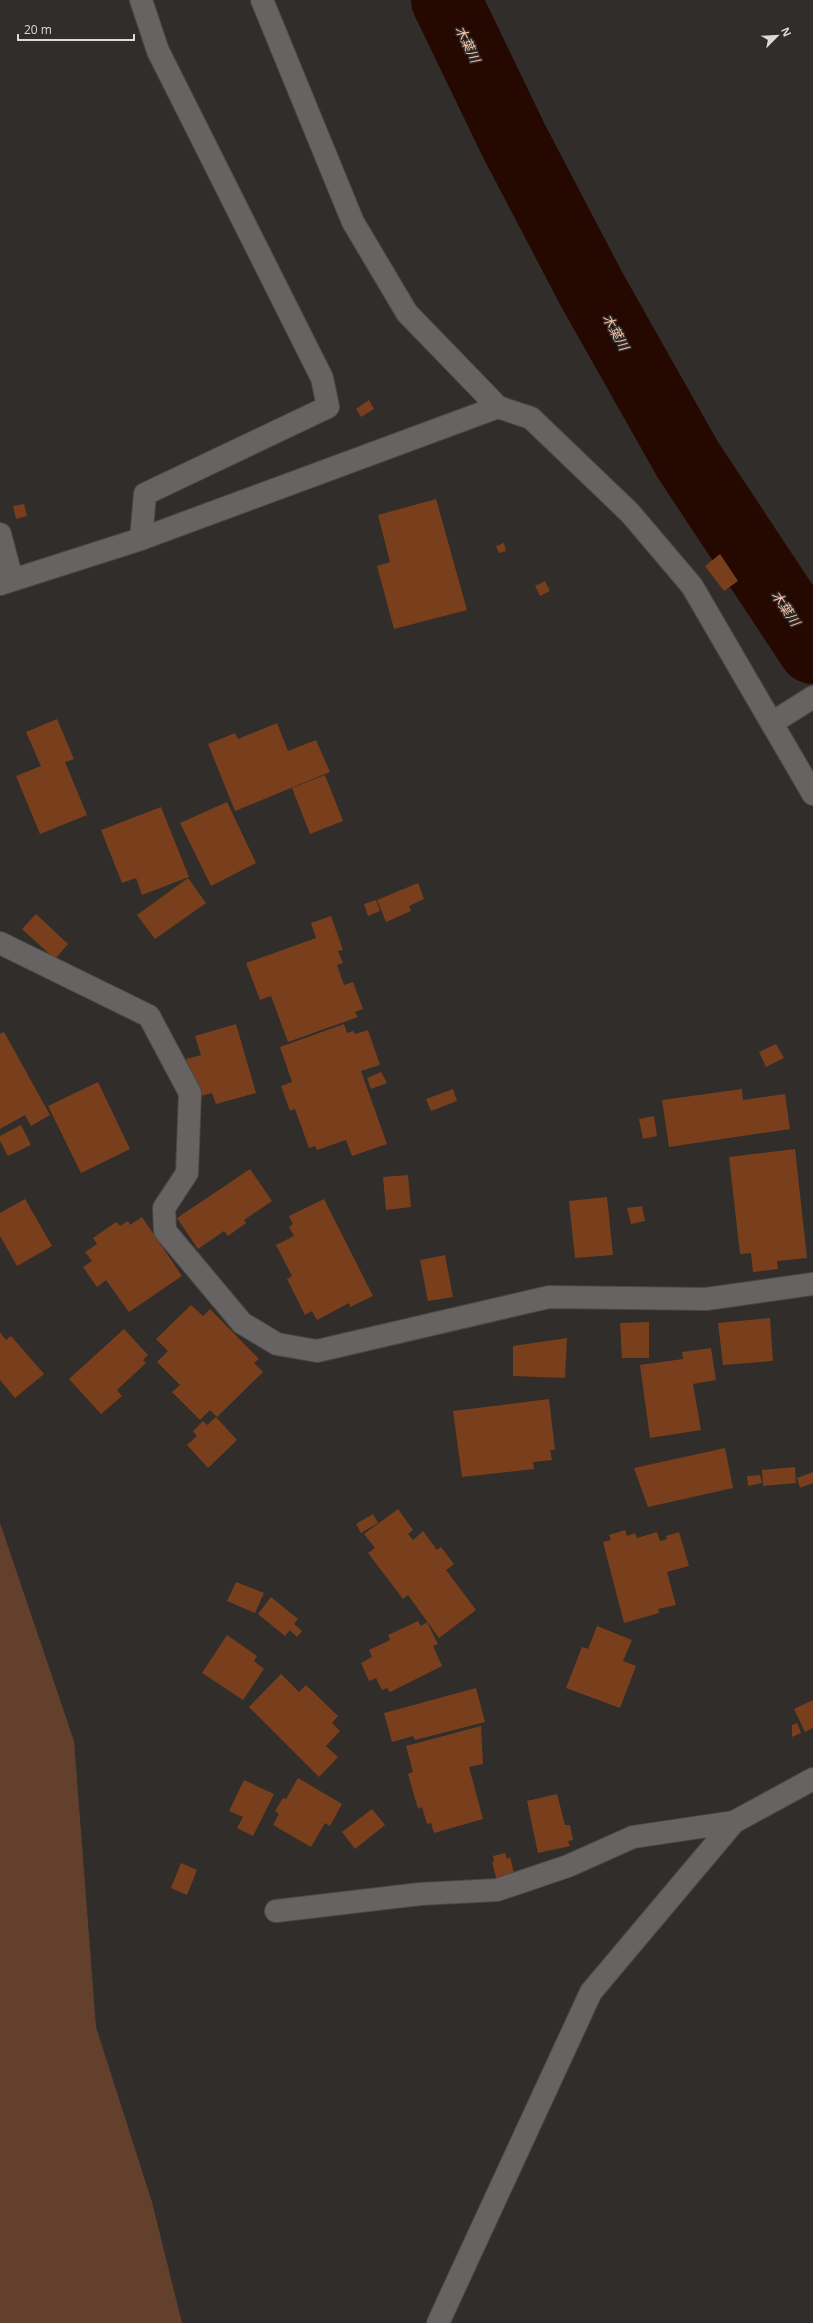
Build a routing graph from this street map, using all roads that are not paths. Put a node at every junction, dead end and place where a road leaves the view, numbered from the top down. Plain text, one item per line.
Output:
1 (140, 0) edge
2 (262, 0) edge
3 (498, 408) junction
4 (0, 534) edge
5 (141, 539) junction
6 (6, 582) edge
7 (813, 697) edge
8 (772, 724) junction
9 (813, 794) edge
10 (0, 943) edge
11 (813, 1284) edge
12 (813, 1779) edge
13 (734, 1822) junction
14 (276, 1911) dead end
15 (438, 2323) edge

1 - 5 street
2 - 3 street
3 - 5 street
3 - 8 street
4 - 6 street
5 - 6 street
7 - 8 street
8 - 9 street
10 - 11 street
12 - 13 street
13 - 14 street
13 - 15 street

